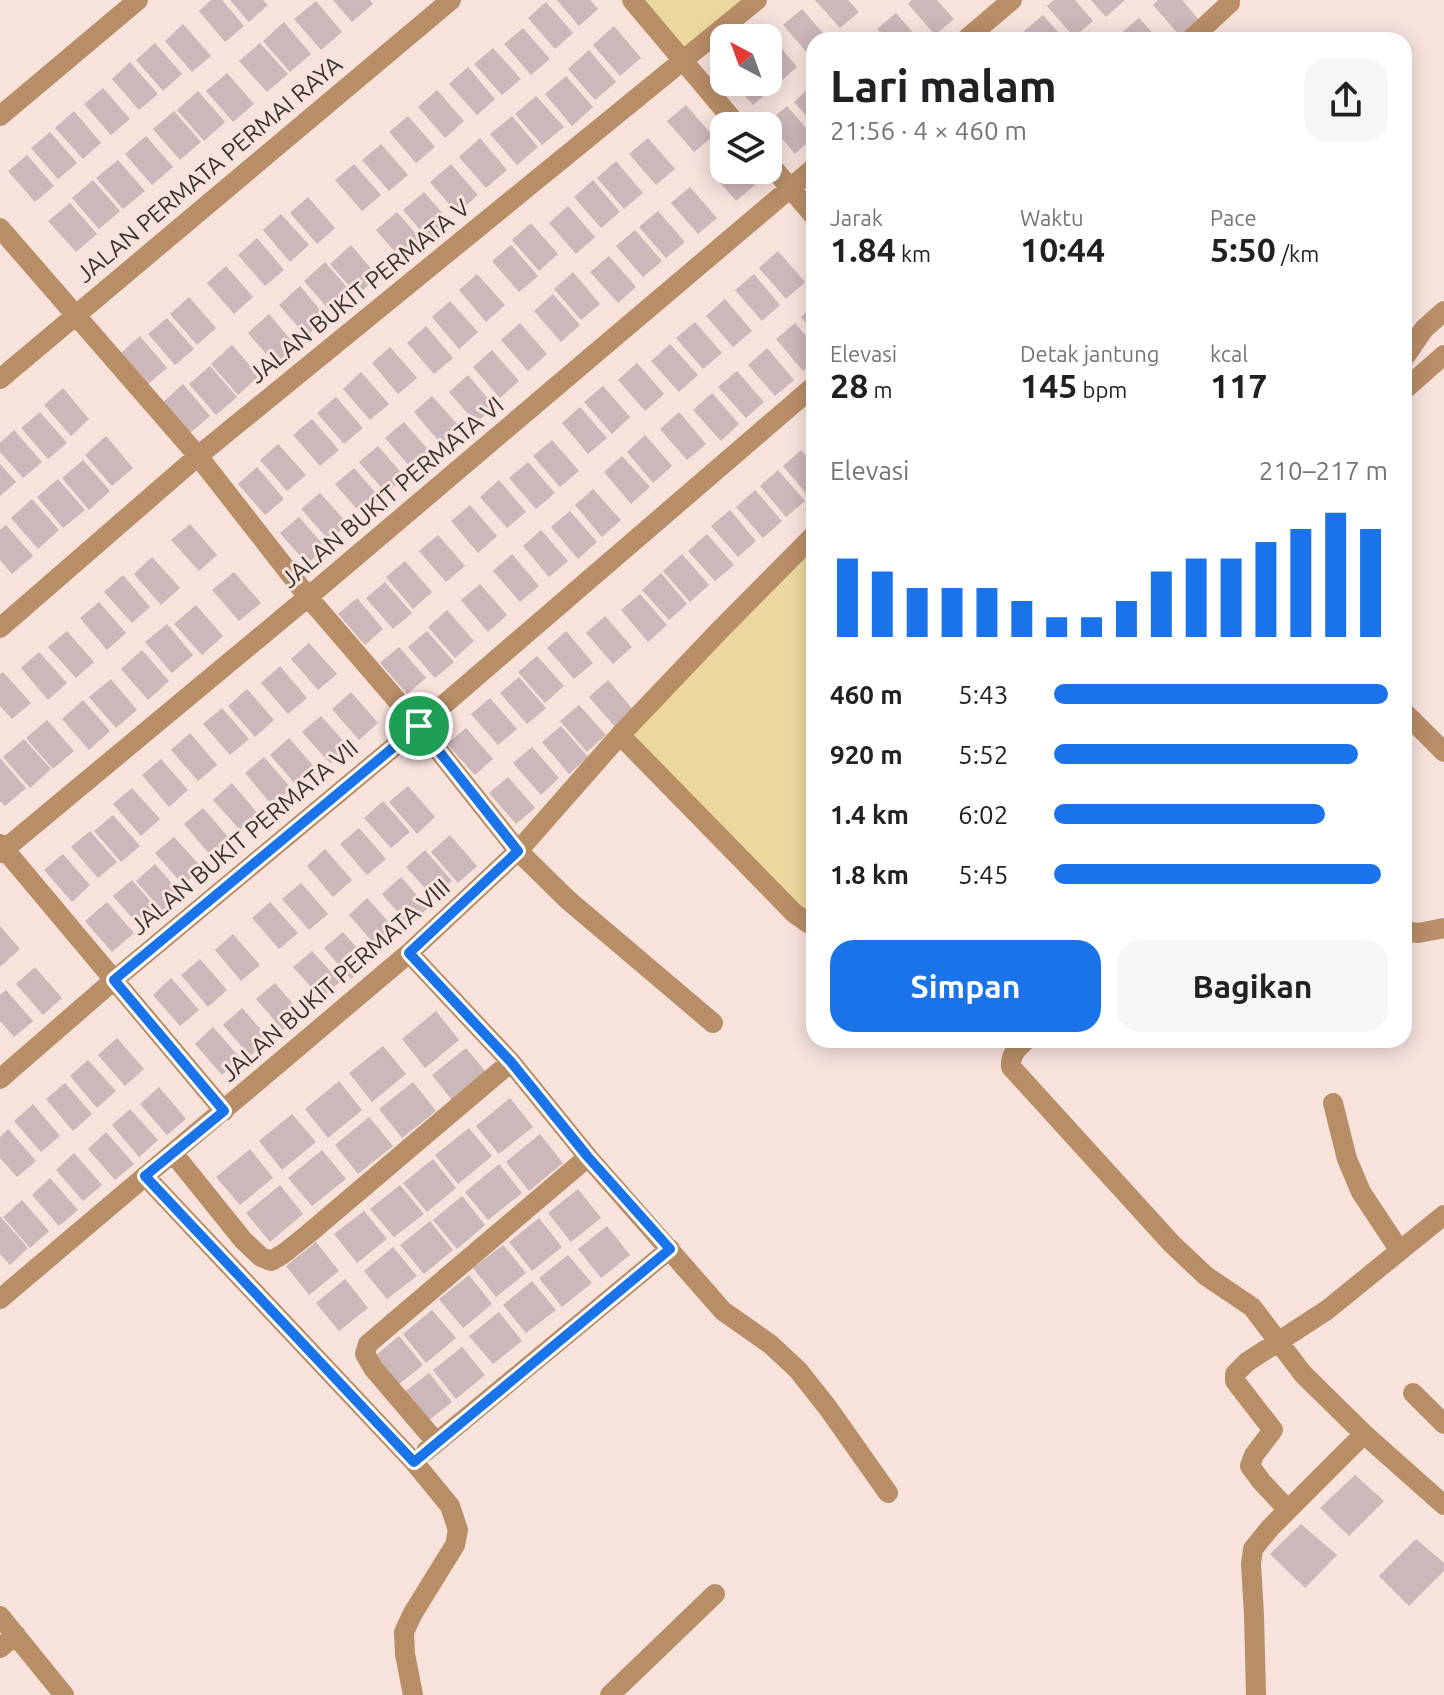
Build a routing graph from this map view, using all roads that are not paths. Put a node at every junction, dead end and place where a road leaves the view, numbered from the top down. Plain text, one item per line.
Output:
1 (138, 0) edge
2 (451, 0) edge
3 (632, 0) edge
4 (757, 0) edge
5 (1012, 0) edge
6 (1230, 0) edge
7 (974, 32) edge
8 (1199, 32) edge
9 (684, 60) junction
10 (727, 112) edge
11 (0, 116) edge
12 (806, 175) edge
13 (782, 179) edge
14 (790, 188) junction
15 (806, 207) edge
16 (0, 228) edge
17 (1444, 311) edge
18 (76, 315) junction
19 (1412, 346) edge
20 (1444, 355) edge
21 (0, 379) edge
22 (1412, 379) edge
23 (806, 393) edge
24 (198, 456) junction
25 (806, 543) edge
26 (308, 597) junction
27 (0, 628) edge
28 (1412, 720) edge
29 (419, 726) junction
30 (620, 735) junction
31 (1444, 752) edge
32 (1, 849) edge
33 (518, 851) junction
34 (806, 922) edge
35 (1444, 928) edge
36 (1412, 932) edge
37 (409, 953) junction
38 (114, 980) junction
39 (713, 1023) dead end
40 (1017, 1048) edge
41 (511, 1062) junction
42 (0, 1079) edge
43 (1333, 1103) dead end
44 (224, 1111) junction
45 (173, 1153) junction
46 (588, 1157) junction
47 (145, 1176) junction
48 (1444, 1215) edge
49 (670, 1249) junction
50 (1400, 1251) junction
51 (0, 1299) edge
52 (1279, 1342) junction
53 (1413, 1393) dead end
54 (1444, 1424) edge
55 (1364, 1434) junction
56 (436, 1442) junction
57 (414, 1462) junction
58 (888, 1493) dead end
59 (1444, 1505) edge
60 (1288, 1510) junction
61 (715, 1594) dead end
62 (0, 1616) edge
63 (8, 1642) edge
64 (64, 1695) edge
65 (413, 1695) edge
66 (610, 1695) edge
67 (1256, 1695) edge

1 - 11 street
2 - 18 street, JALAN PERMATA PERMAI RAYA
3 - 9 street
4 - 9 street, JALAN BUKIT PERMATA V
5 - 7 street
6 - 8 street
9 - 10 street
9 - 24 street, JALAN BUKIT PERMATA V
12 - 14 street, JALAN BUKIT PERMATA VI
13 - 14 street
14 - 15 street
14 - 26 street, JALAN BUKIT PERMATA VI
16 - 18 street
17 - 19 street
18 - 21 street, JALAN PERMATA PERMAI RAYA
18 - 24 street
20 - 22 street
23 - 29 street, JALAN BUKIT PERMATA VII
24 - 26 street
24 - 27 street, JALAN BUKIT PERMATA V
25 - 30 street, JALAN BUKIT PERMATA VIII
26 - 29 street
26 - 32 street, JALAN BUKIT PERMATA VI
28 - 31 street
29 - 33 street
29 - 38 street, JALAN BUKIT PERMATA VII
30 - 33 street, JALAN BUKIT PERMATA VIII
30 - 34 street
32 - 38 street
33 - 37 street, JALAN BUKIT PERMATA VIII
33 - 39 street
35 - 36 street
37 - 41 street
37 - 44 street, JALAN BUKIT PERMATA VIII
38 - 42 street, JALAN BUKIT PERMATA VII
38 - 44 street
40 - 52 street
41 - 45 street
41 - 46 street
43 - 50 street
44 - 45 street, JALAN BUKIT PERMATA VIII
45 - 47 street, JALAN BUKIT PERMATA VIII
46 - 49 street
46 - 56 street
47 - 51 street, JALAN BUKIT PERMATA VIII
47 - 57 street
48 - 50 street
49 - 56 street
49 - 58 street
50 - 52 street
52 - 55 street
52 - 60 street
53 - 54 street
55 - 59 street
55 - 60 street
56 - 57 street
57 - 65 street
60 - 67 street
61 - 66 street
62 - 63 street
63 - 64 street

